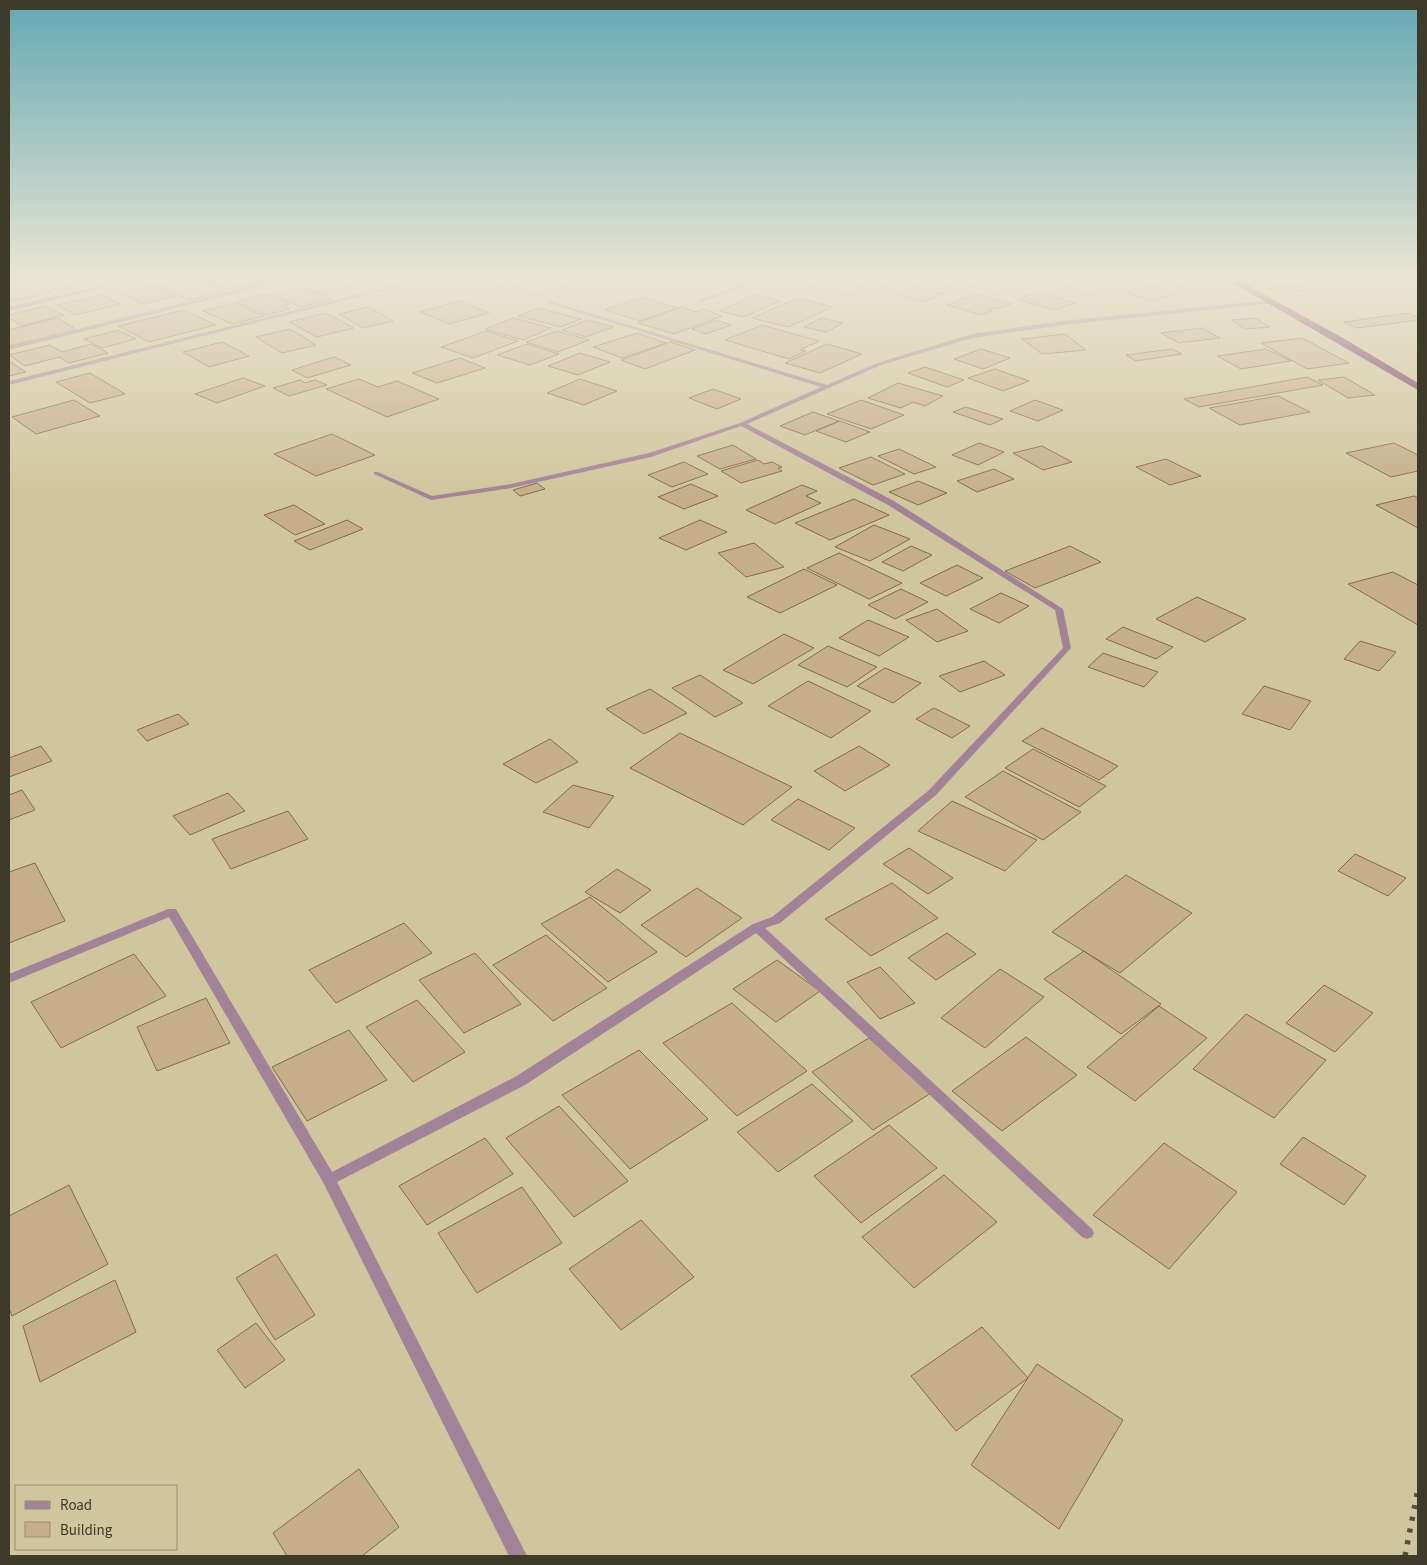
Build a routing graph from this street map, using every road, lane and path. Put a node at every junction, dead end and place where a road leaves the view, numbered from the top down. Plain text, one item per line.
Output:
1 (151, 348) edge
2 (701, 348) edge
3 (932, 348) edge
4 (1352, 348) edge
5 (9, 383) edge
6 (828, 387) junction
7 (1418, 387) edge
8 (742, 424) junction
9 (376, 473) dead end
10 (758, 927) junction
11 (9, 980) edge
12 (329, 1180) junction
13 (1087, 1233) dead end
14 (518, 1556) edge

1 - 5 street
2 - 6 street
3 - 6 street
4 - 7 highway
6 - 8 street
8 - 9 street
8 - 10 street
10 - 12 street
10 - 13 street
11 - 12 street
12 - 14 street

